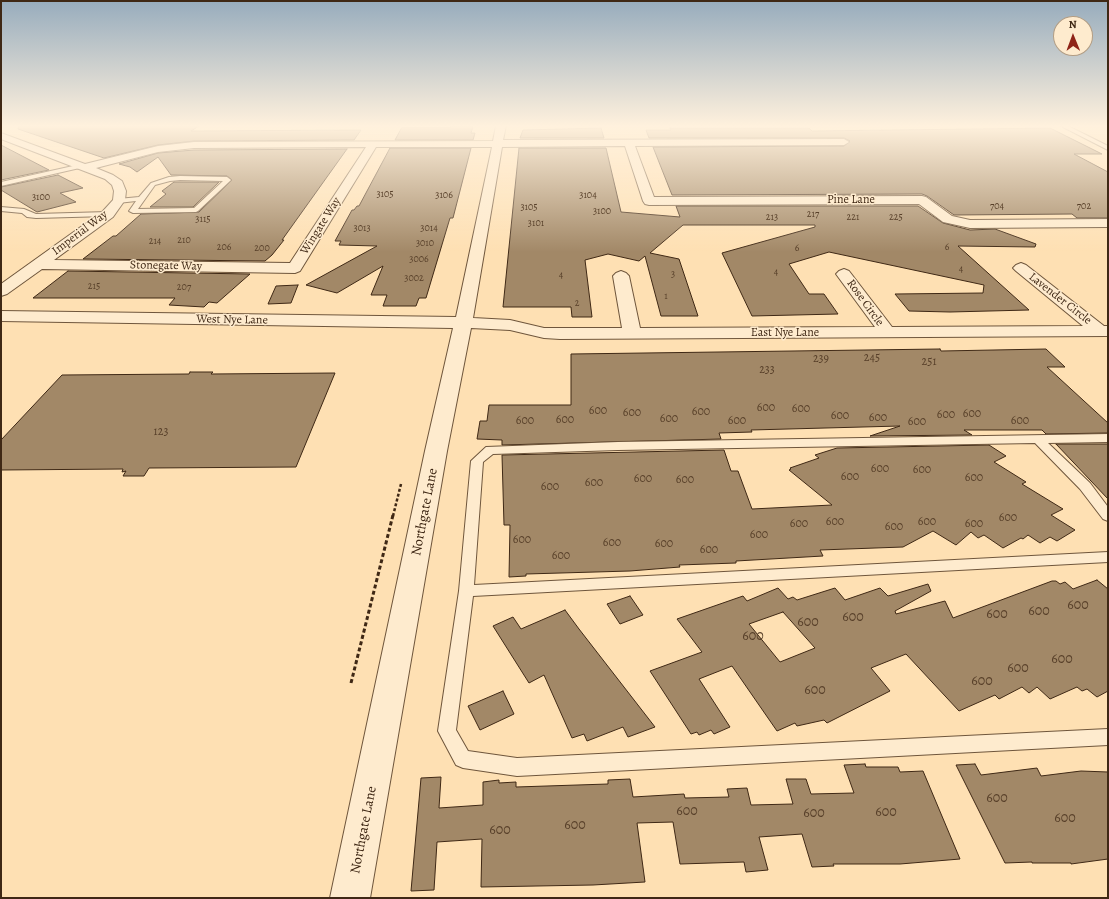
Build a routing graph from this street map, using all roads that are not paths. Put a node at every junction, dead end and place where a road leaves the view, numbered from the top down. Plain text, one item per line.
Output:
1 (79, 168) edge
2 (87, 168) edge
3 (358, 168) edge
4 (493, 168) edge
5 (638, 168) edge
6 (1, 184) edge
7 (141, 199) junction
8 (118, 201) junction
9 (1, 209) edge
10 (108, 214) junction
11 (36, 216) junction
12 (97, 222) junction
13 (1108, 223) edge
14 (37, 264) junction
15 (295, 268) joint
16 (1021, 268) dead end
17 (844, 274) dead end
18 (622, 276) dead end
19 (1, 291) edge
20 (1, 316) edge
21 (463, 324) junction
22 (1103, 331) edge
23 (887, 332) junction
24 (632, 334) junction
25 (1108, 438) edge
26 (1038, 440) junction
27 (1108, 516) edge
28 (1108, 557) edge
29 (466, 591) junction
30 (1108, 737) edge
31 (350, 898) edge

1 - 6 lane
2 - 8 street, Imperial Way
3 - 15 street, Wingate Way
4 - 21 street, Northgate Lane
5 - 13 street, Pine Lane
7 - 7 lane
7 - 8 lane
8 - 10 street, Imperial Way
9 - 11 lane
10 - 11 lane
10 - 12 street, Imperial Way
11 - 12 lane
12 - 14 street, Imperial Way
14 - 15 street, Stonegate Way
14 - 19 street, Imperial Way
16 - 22 street, Lavender Circle
17 - 23 street, Rose Circle
18 - 24 street
20 - 21 street, West Nye Lane
21 - 24 street, East Nye Lane
21 - 31 street, Northgate Lane
22 - 23 street, East Nye Lane
23 - 24 street, East Nye Lane
25 - 26 lane
26 - 27 lane
26 - 29 lane
28 - 29 lane
29 - 30 lane

